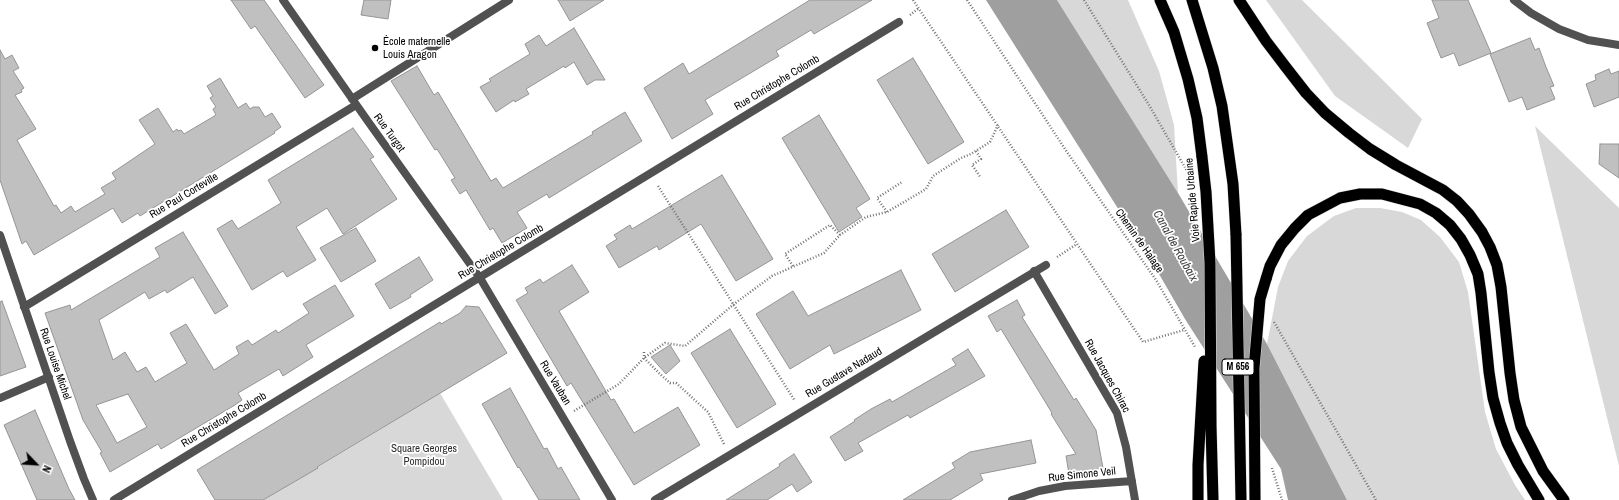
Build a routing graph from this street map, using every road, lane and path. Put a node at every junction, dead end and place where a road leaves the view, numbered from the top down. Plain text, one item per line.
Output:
1 (283, 0) edge
2 (509, 0) edge
3 (913, 0) edge
4 (967, 0) edge
5 (1160, 0) edge
6 (1192, 0) edge
7 (1240, 0) edge
8 (1514, 0) edge
9 (899, 22) dead end
10 (1619, 45) edge
11 (354, 102) junction
12 (998, 125) junction
13 (976, 151) junction
14 (650, 173) junction
15 (981, 178) dead end
16 (902, 182) dead end
17 (887, 212) junction
18 (0, 235) edge
19 (840, 235) junction
20 (1077, 244) junction
21 (1210, 263) junction
22 (1046, 265) joint
23 (793, 266) junction
24 (1034, 271) junction
25 (480, 278) junction
26 (734, 304) junction
27 (24, 308) junction
28 (1184, 330) junction
29 (1196, 350) dead end
30 (644, 352) dead end
31 (644, 358) junction
32 (49, 377) junction
33 (0, 398) edge
34 (801, 412) junction
35 (563, 418) junction
36 (730, 455) junction
37 (1268, 462) dead end
38 (1132, 481) junction
39 (93, 500) edge
40 (114, 500) edge
41 (612, 500) edge
42 (655, 500) edge
43 (1012, 500) edge
44 (1135, 500) edge
45 (1198, 500) edge
46 (1213, 500) edge
47 (1241, 500) edge
48 (1255, 500) edge
49 (1282, 500) edge
50 (1539, 500) edge
51 (1564, 500) edge

1 - 11 street, Rue Turgot
2 - 11 street, Rue Paul Corteville
3 - 12 path
4 - 28 path, Chemin de Halage
5 - 21 highway, Voie Rapide Urbaine / M 656, bridge
6 - 47 highway, M 656, bridge
7 - 51 highway
8 - 10 street
9 - 14 street, Rue Christophe Colomb
11 - 25 street, Rue Turgot
11 - 27 street, Rue Paul Corteville
12 - 13 path
12 - 20 path
13 - 15 path
13 - 17 path
14 - 25 street, Rue Christophe Colomb
14 - 26 path
16 - 17 path
17 - 19 path
18 - 27 street, Rue Louise Michel
19 - 23 path
19 - 23 path
20 - 22 path
20 - 28 path
21 - 45 highway, bridge
21 - 46 highway, Voie Rapide Urbaine / M 656, bridge
22 - 24 street, Rue Gustave Nadaud
23 - 26 path
24 - 34 street, Rue Gustave Nadaud
24 - 38 street, Rue Jacques Chirac
25 - 35 street, Rue Vauban
25 - 40 street, Rue Christophe Colomb
26 - 31 path
26 - 34 path
27 - 32 street, Rue Louise Michel
28 - 29 path, Chemin de Halage
30 - 31 path
31 - 35 path
31 - 36 path
32 - 33 street
32 - 39 street, Rue Louise Michel
34 - 36 street, Rue Gustave Nadaud
35 - 41 street, Rue Vauban
36 - 42 street, Rue Gustave Nadaud
37 - 49 path
38 - 43 street, Rue Simone Veil
38 - 44 street, Rue Jacques Chirac
48 - 50 highway, bridge

